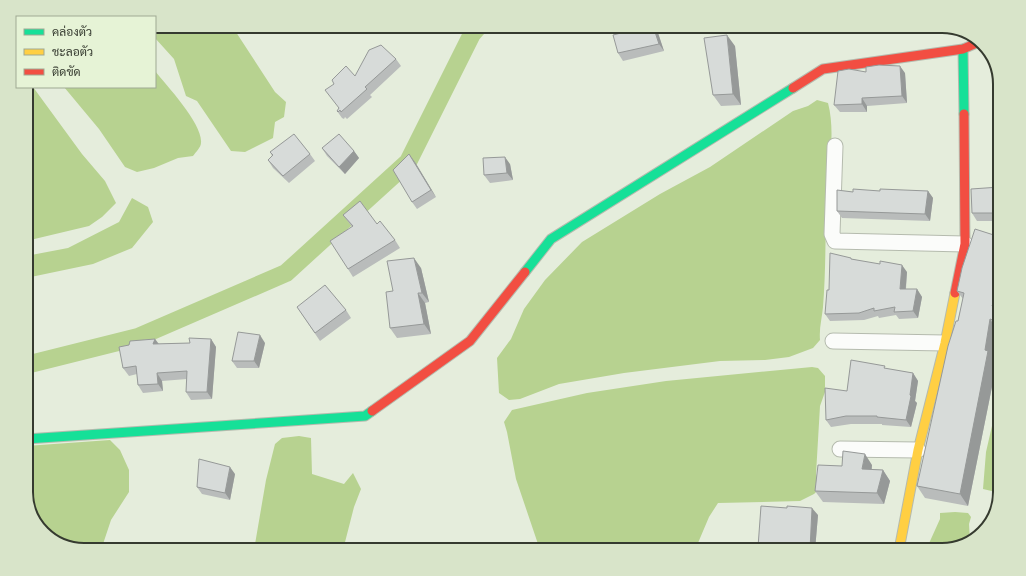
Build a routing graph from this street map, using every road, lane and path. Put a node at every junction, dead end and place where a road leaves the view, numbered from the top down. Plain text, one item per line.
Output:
1 (973, 44) edge
2 (962, 49) junction
3 (836, 146) dead end
4 (965, 244) junction
5 (833, 341) dead end
6 (945, 343) junction
7 (33, 438) edge
8 (840, 449) dead end
9 (918, 450) junction
10 (899, 543) edge

1 - 2 street
2 - 4 street
2 - 7 street
3 - 4 street
4 - 6 street
5 - 6 street
6 - 9 street
8 - 9 street
9 - 10 street

